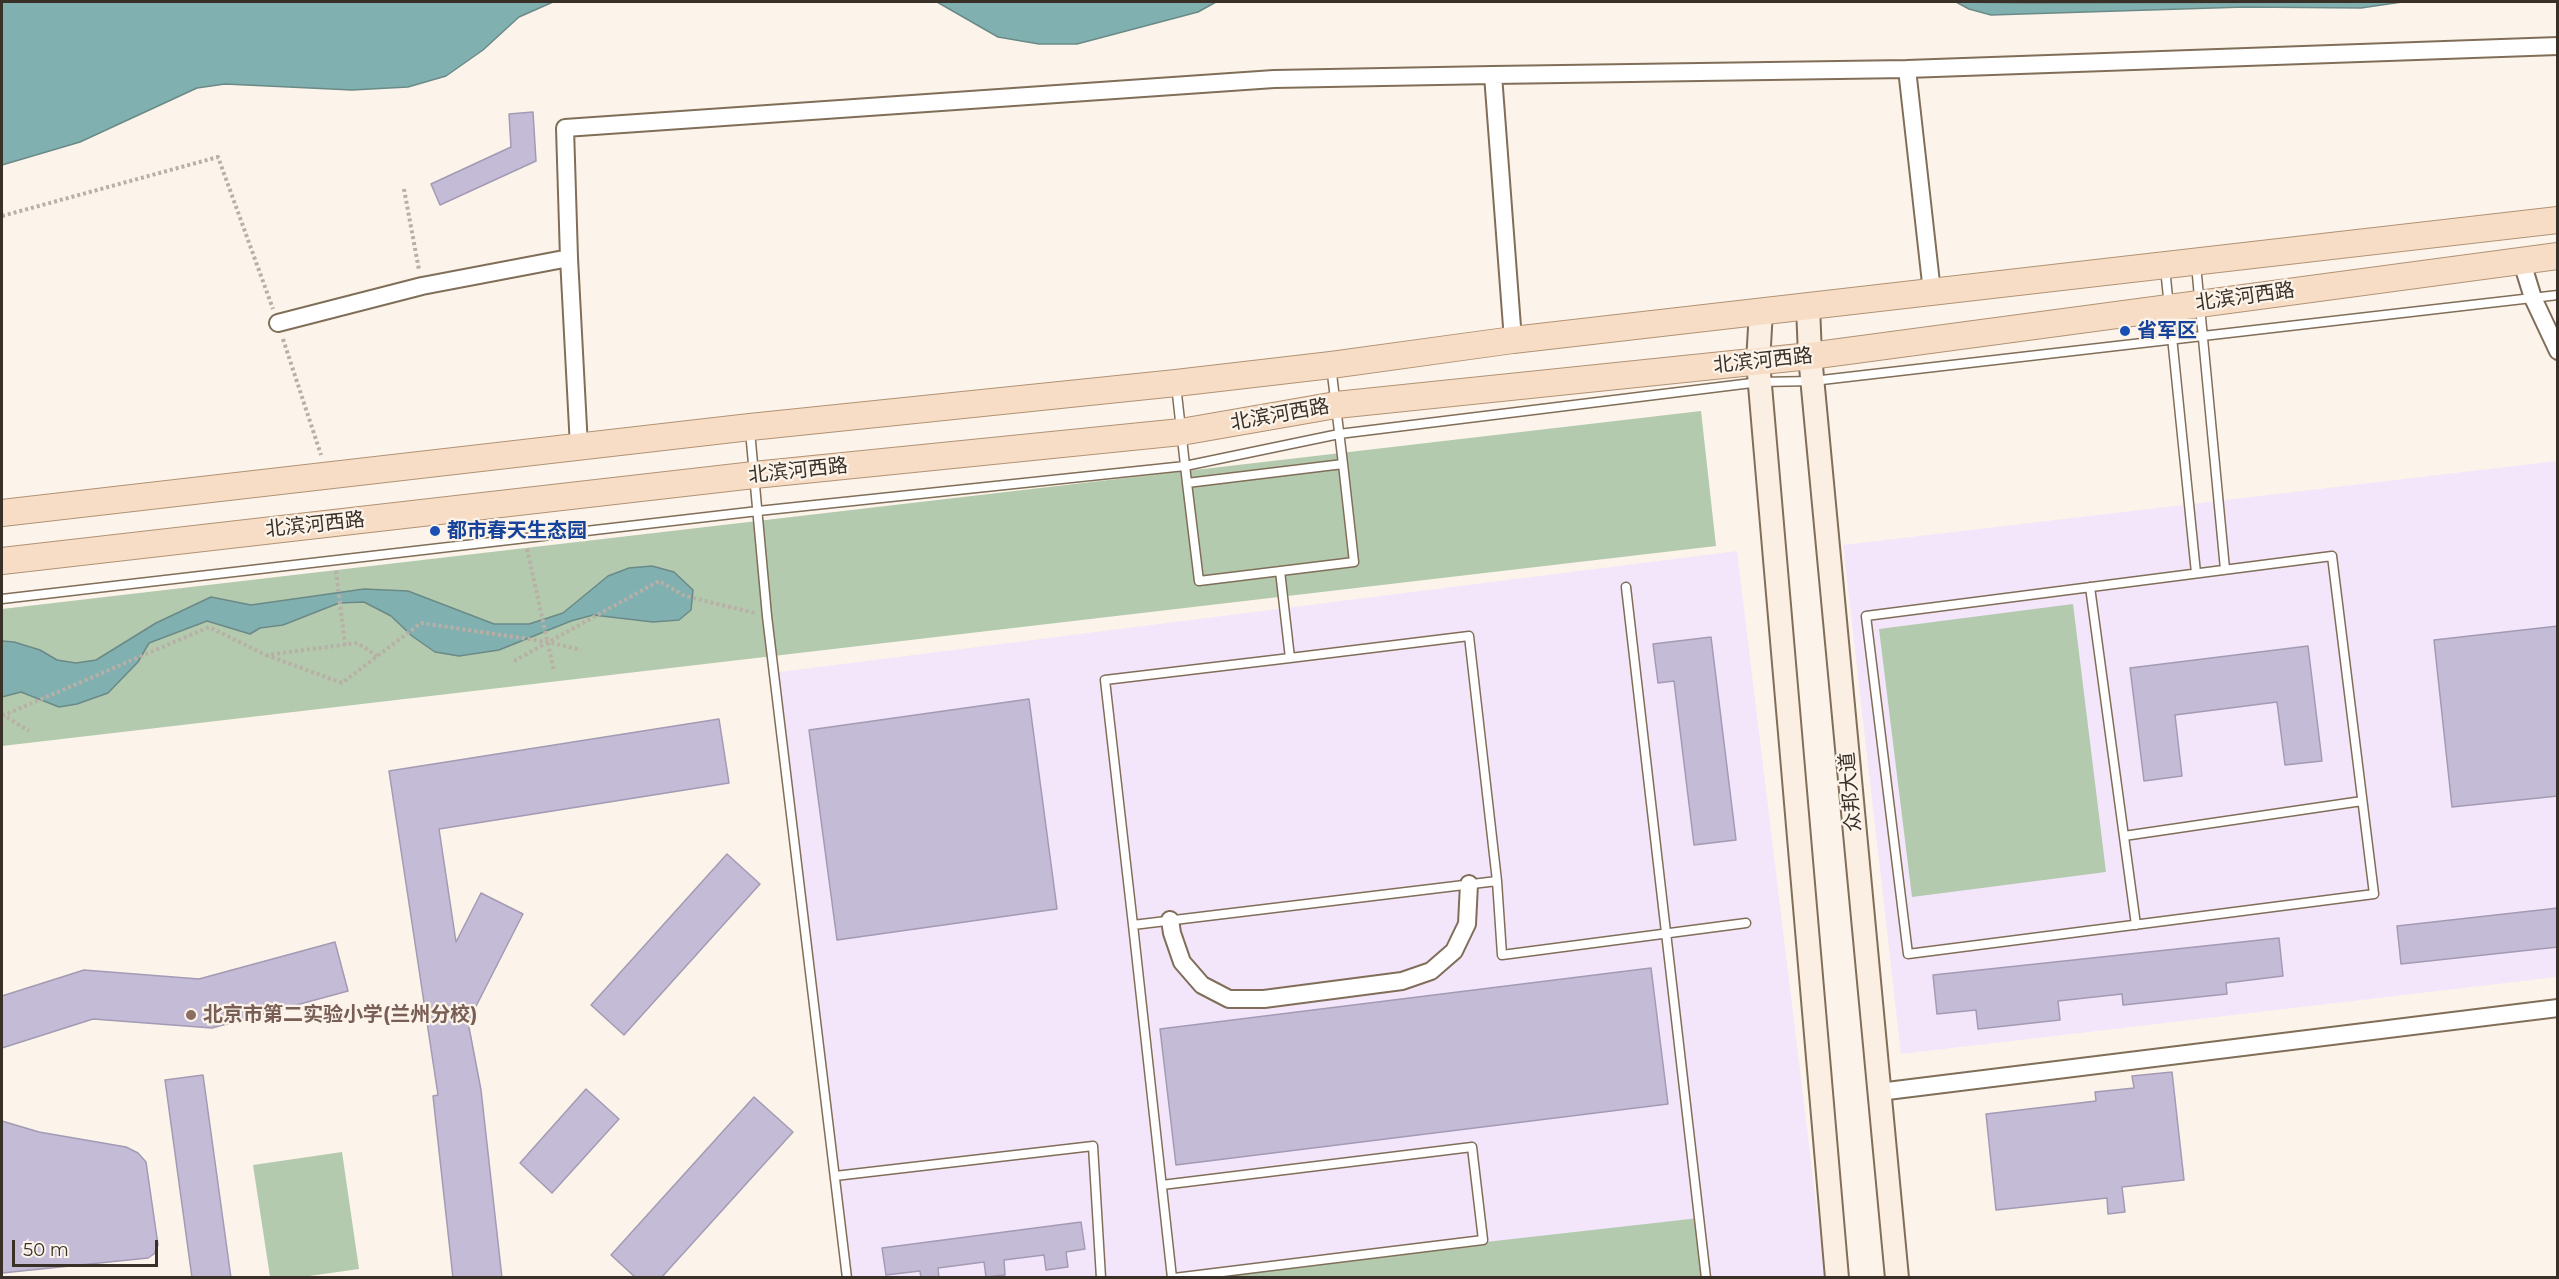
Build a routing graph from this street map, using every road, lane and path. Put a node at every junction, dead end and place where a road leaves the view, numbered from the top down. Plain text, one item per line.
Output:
1 (2558, 46) edge
2 (1907, 69) junction
3 (1493, 75) junction
4 (404, 189) dead end
5 (2, 216) edge
6 (2558, 220) edge
7 (2558, 256) edge
8 (568, 258) junction
9 (2521, 259) junction
10 (2196, 261) junction
11 (2164, 265) junction
12 (422, 286) junction
13 (1932, 292) junction
14 (2558, 295) edge
15 (2533, 298) junction
16 (2200, 303) junction
17 (1808, 306) junction
18 (2169, 307) junction
19 (1761, 311) junction
20 (278, 323) junction
21 (2203, 334) junction
22 (2172, 338) junction
23 (1513, 340) junction
24 (2558, 351) edge
25 (1810, 356) junction
26 (1331, 365) junction
27 (1759, 372) junction
28 (1813, 381) junction
29 (1176, 383) junction
30 (1336, 405) junction
31 (750, 427) junction
32 (1181, 432) junction
33 (1339, 434) junction
34 (579, 447) junction
35 (1343, 464) junction
36 (1185, 466) junction
37 (328, 476) junction
38 (754, 476) junction
39 (1187, 483) junction
40 (758, 511) junction
41 (2, 513) edge
42 (525, 538) junction
43 (335, 560) junction
44 (2, 561) edge
45 (2225, 569) junction
46 (1280, 571) junction
47 (2196, 573) junction
48 (1626, 587) dead end
49 (2090, 587) junction
50 (2, 599) edge
51 (767, 616) junction
52 (547, 640) junction
53 (345, 645) junction
54 (581, 651) dead end
55 (266, 655) junction
56 (377, 656) junction
57 (1290, 658) junction
58 (514, 661) dead end
59 (554, 671) dead end
60 (2, 715) edge
61 (29, 731) dead end
62 (2362, 801) junction
63 (2124, 836) junction
64 (1497, 881) junction
65 (1469, 884) junction
66 (1170, 920) junction
67 (1746, 923) dead end
68 (1133, 925) junction
69 (2136, 925) junction
70 (1666, 933) junction
71 (2558, 1008) edge
72 (1879, 1092) junction
73 (835, 1176) junction
74 (1162, 1185) junction
75 (847, 1278) edge
76 (1101, 1278) edge
77 (1173, 1278) edge
78 (1706, 1278) edge
79 (1837, 1278) edge
80 (1897, 1278) edge

1 - 2 street
2 - 3 street
2 - 13 street
3 - 8 street
3 - 23 street
4 - 12 path
5 - 20 path
6 - 10 main road, 北滨河西路
7 - 9 main road, 北滨河西路
8 - 12 street
8 - 34 street
9 - 15 street
9 - 16 main road, 北滨河西路
10 - 11 main road, 北滨河西路
10 - 16 lane
11 - 13 main road, 北滨河西路
11 - 18 lane
12 - 20 street
13 - 17 main road, 北滨河西路
14 - 15 lane
15 - 21 lane
15 - 24 street
16 - 18 main road, 北滨河西路
16 - 21 lane
17 - 19 main road, 北滨河西路
17 - 25 main road, 众邦大道
18 - 22 lane
18 - 25 main road, 北滨河西路
19 - 23 main road, 北滨河西路
19 - 27 main road
20 - 37 path
21 - 22 lane
21 - 45 lane
22 - 28 lane
22 - 47 lane
23 - 26 main road, 北滨河西路
25 - 27 main road, 北滨河西路
25 - 28 main road, 众邦大道
26 - 29 main road, 北滨河西路
26 - 30 lane
27 - 28 lane
27 - 30 main road, 北滨河西路
27 - 33 lane
27 - 79 main road
28 - 72 main road, 众邦大道
29 - 31 main road, 北滨河西路
29 - 32 lane
30 - 32 main road, 北滨河西路
30 - 33 lane
31 - 34 main road, 北滨河西路
31 - 38 lane
32 - 36 lane
32 - 38 main road, 北滨河西路
33 - 35 lane
33 - 36 lane
34 - 37 main road, 北滨河西路
35 - 39 lane
35 - 46 lane
36 - 39 lane
36 - 40 lane
37 - 41 main road, 北滨河西路
38 - 40 lane
38 - 44 main road, 北滨河西路
39 - 46 lane
40 - 42 lane
40 - 51 lane
42 - 43 lane
42 - 52 path
43 - 50 lane
43 - 53 path
45 - 47 lane
45 - 62 lane
46 - 57 lane
47 - 49 lane
48 - 70 lane
49 - 63 lane
49 - 69 lane
51 - 52 path
51 - 73 lane
52 - 54 path
52 - 56 path
52 - 58 path
52 - 59 path
53 - 55 path
53 - 56 path
55 - 56 path
55 - 60 path
57 - 64 lane
57 - 68 lane
60 - 61 path
62 - 63 lane
62 - 69 lane
63 - 69 lane
64 - 65 lane
64 - 70 lane
65 - 66 lane
65 - 66 street
66 - 68 lane
67 - 70 lane
68 - 74 lane
70 - 78 lane
71 - 72 street
72 - 80 main road, 众邦大道
73 - 75 lane
73 - 76 lane
74 - 77 lane
74 - 77 lane

